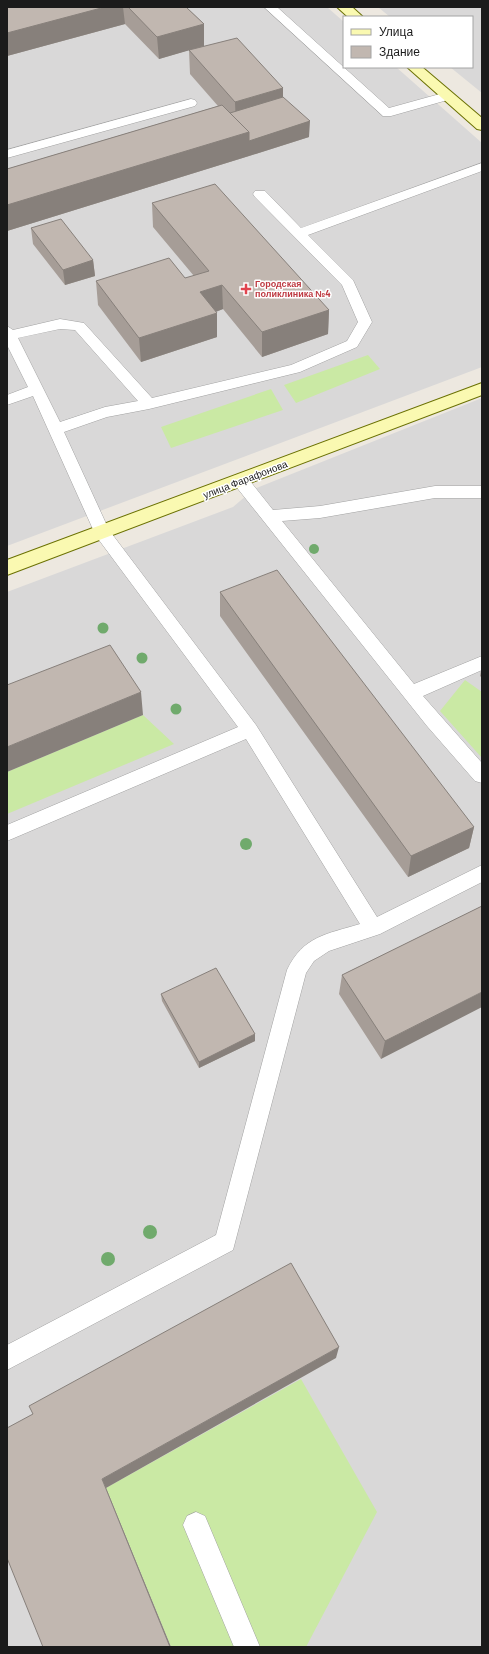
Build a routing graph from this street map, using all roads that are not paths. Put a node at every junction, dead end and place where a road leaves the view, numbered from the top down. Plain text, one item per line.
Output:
1 (270, 7) edge
2 (344, 7) edge
3 (355, 16) edge
4 (415, 68) edge
5 (447, 96) junction
6 (191, 103) dead end
7 (482, 126) edge
8 (7, 154) edge
9 (482, 167) edge
10 (260, 194) dead end
11 (298, 234) junction
12 (8, 333) edge
13 (37, 389) junction
14 (482, 389) edge
15 (7, 400) edge
16 (149, 404) junction
17 (56, 430) junction
18 (240, 480) junction
19 (481, 490) edge
20 (270, 516) junction
21 (102, 532) junction
22 (7, 568) edge
23 (482, 663) edge
24 (411, 693) junction
25 (250, 730) junction
26 (482, 776) edge
27 (7, 833) edge
28 (482, 873) edge
29 (373, 928) junction
30 (7, 1358) edge
31 (196, 1525) dead end
32 (247, 1647) edge

1 - 5 lane
2 - 3 street
4 - 5 street
5 - 7 street
6 - 8 lane
9 - 11 lane
10 - 11 lane
11 - 16 lane
12 - 13 lane
12 - 16 lane
13 - 15 lane
13 - 17 lane
14 - 18 street, улица Фарафонова
16 - 17 lane
17 - 21 lane
18 - 20 lane
18 - 21 street, улица Фарафонова
19 - 20 lane
20 - 24 lane
21 - 22 street, улица Фарафонова
21 - 25 lane
23 - 24 lane
24 - 26 lane
25 - 27 lane
25 - 29 lane
28 - 29 lane
29 - 30 lane
31 - 32 lane

